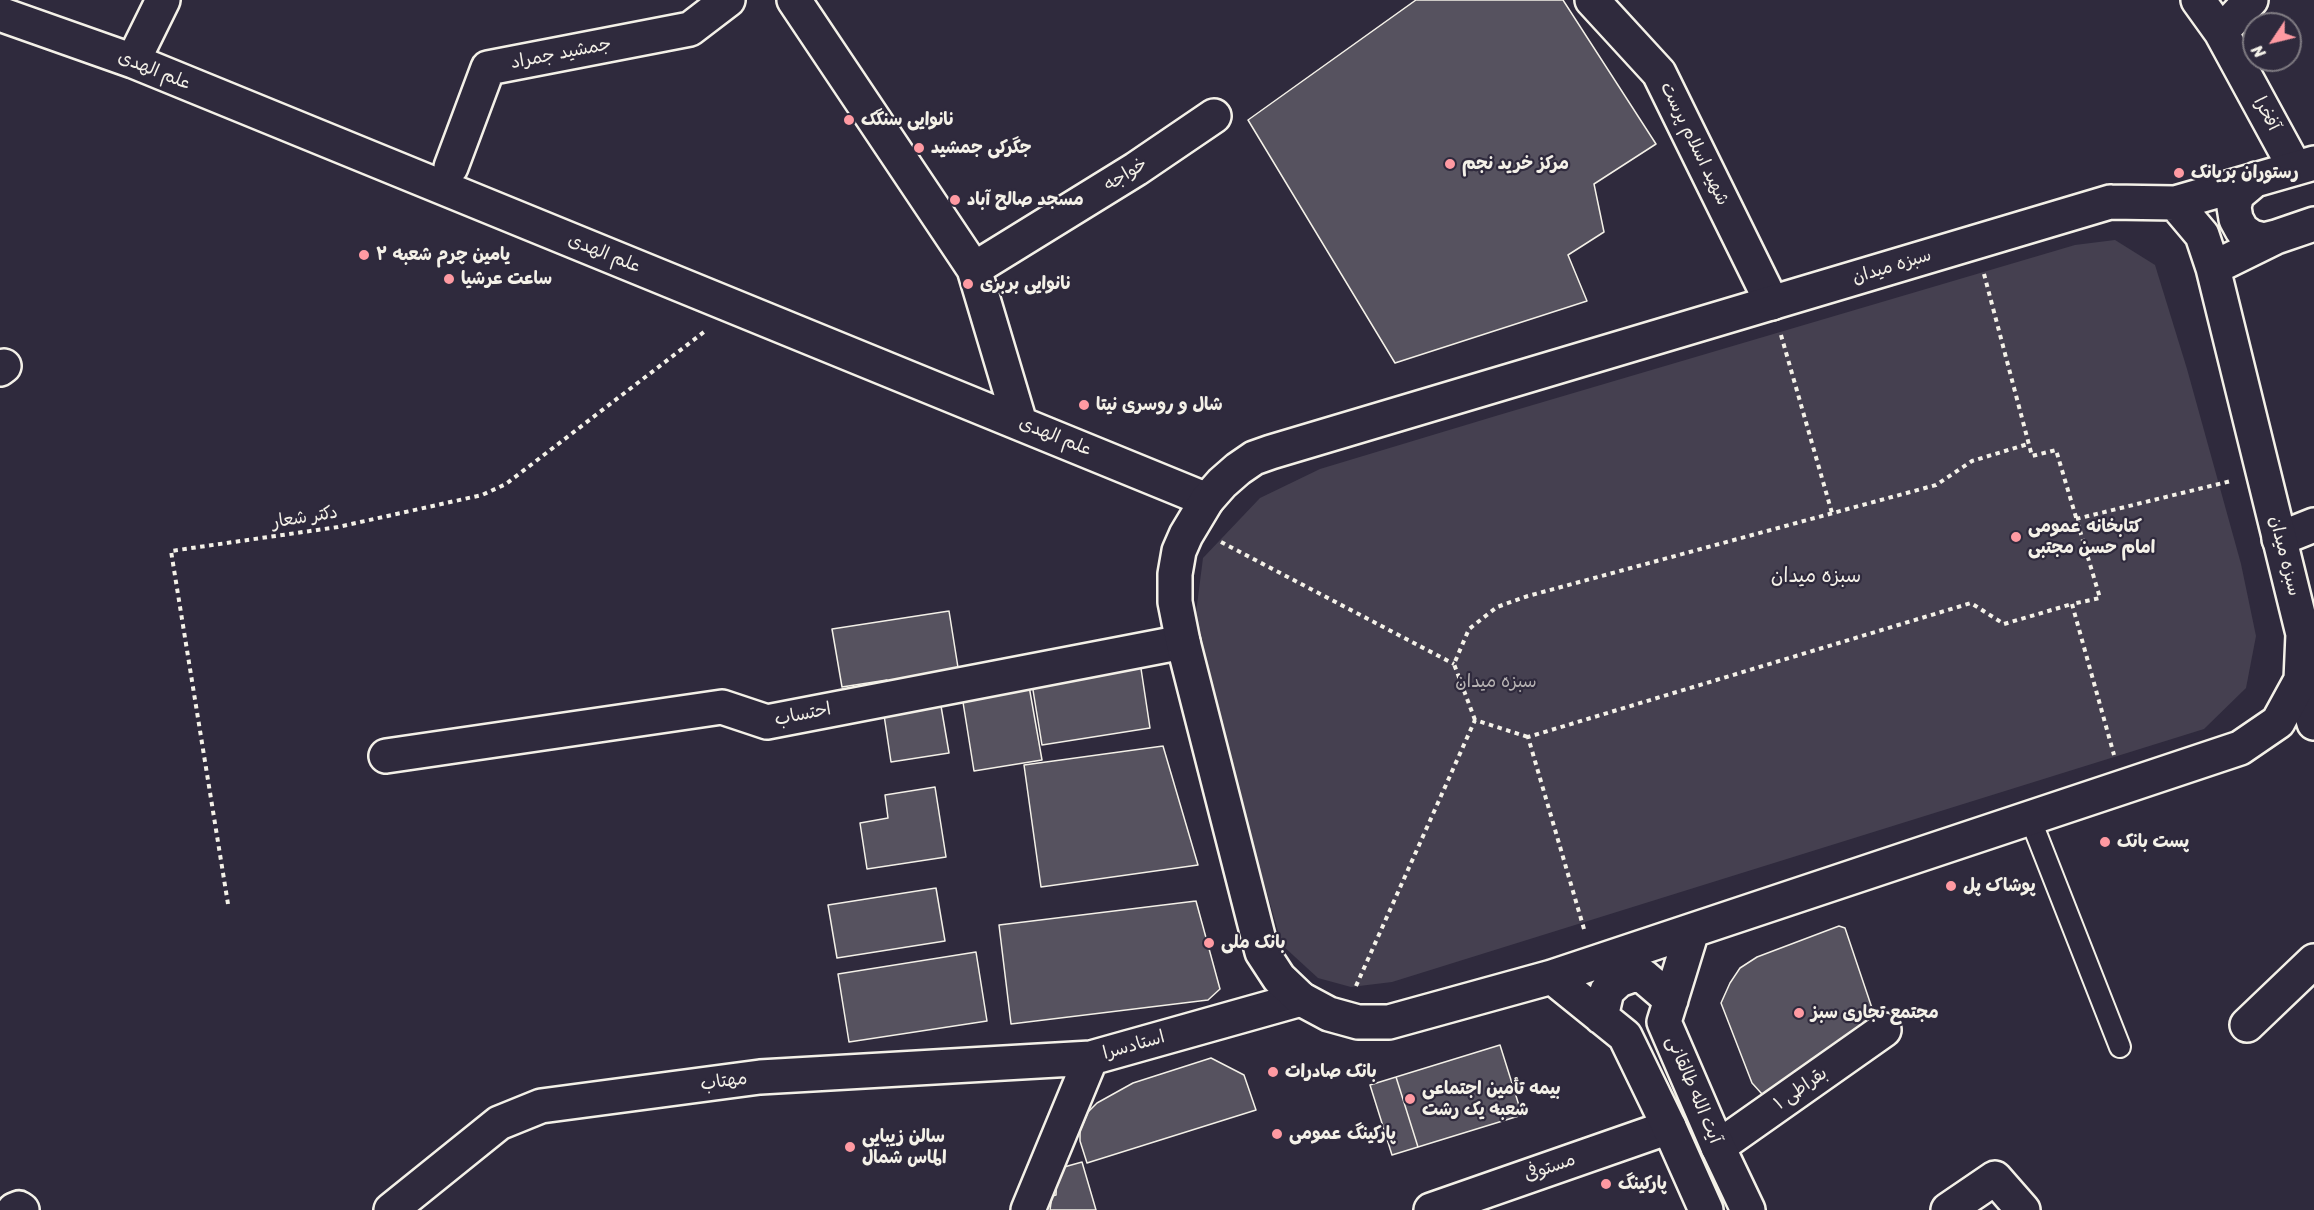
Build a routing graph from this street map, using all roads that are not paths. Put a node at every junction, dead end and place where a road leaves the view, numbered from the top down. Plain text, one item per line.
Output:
1 (163, 0) edge
2 (728, 0) edge
3 (794, 0) edge
4 (1592, 0) edge
5 (2198, 0) edge
6 (2251, 0) edge
7 (0, 14) edge
8 (2221, 32) junction
9 (133, 62) junction
10 (1214, 116) dead end
11 (2305, 165) edge
12 (451, 167) dead end
13 (2256, 179) junction
14 (2175, 203) junction
15 (2314, 224) edge
16 (2276, 237) junction
17 (2213, 268) junction
18 (974, 269) junction
19 (1772, 303) junction
20 (1020, 423) junction
21 (1199, 513) junction
22 (2314, 525) edge
23 (2280, 539) junction
24 (1183, 642) junction
25 (2308, 679) edge
26 (2314, 723) edge
27 (386, 756) dead end
28 (2030, 818) junction
29 (1692, 931) junction
30 (2314, 961) edge
31 (1552, 977) junction
32 (1302, 999) junction
33 (1671, 999) junction
34 (1601, 1017) junction
35 (2247, 1025) dead end
36 (1884, 1030) dead end
37 (2120, 1047) dead end
38 (1091, 1058) junction
39 (1669, 1127) junction
40 (1718, 1147) junction
41 (14, 1210) edge
42 (22, 1210) edge
43 (391, 1210) edge
44 (1028, 1210) edge
45 (1431, 1210) edge
46 (1706, 1210) edge
47 (1748, 1210) edge
48 (1948, 1210) edge
49 (2023, 1210) edge

1 - 9 street
2 - 12 street, جمشید جمراد
3 - 18 street
4 - 19 street, شهید اسلام پرست
5 - 8 street, آفخرا
6 - 8 street
7 - 9 street, علم الهدی
8 - 11 street, آفخرا
9 - 20 street, علم الهدی
10 - 18 street, خواجه
11 - 13 street
13 - 14 street
13 - 16 street
14 - 17 street, سبزه میدان
14 - 19 street, سبزه میدان
15 - 16 street
16 - 17 street
17 - 23 street, سبزه میدان
18 - 20 street
19 - 21 street, سبزه میدان
20 - 21 street, علم الهدی
21 - 24 street, سبزه میدان
22 - 23 street
23 - 25 street, سبزه میدان
24 - 27 street, احتساب
24 - 32 street, سبزه میدان
25 - 26 street
25 - 28 street, سبزه میدان
28 - 29 street, سبزه میدان
28 - 37 lane
29 - 31 street, سبزه میدان
29 - 33 street, آیت الله طالقانی
30 - 35 street
31 - 32 street, سبزه میدان
31 - 34 street, آیت الله طالقانی
32 - 38 street, استادسرا
33 - 34 street
33 - 40 street, آیت الله طالقانی
34 - 39 street, آیت الله طالقانی
36 - 40 street, بقراطی ۱
38 - 43 street, مهتاب
38 - 44 street, استادسرا
39 - 45 street, مستوفی
39 - 46 street, آیت الله طالقانی
40 - 47 street, آیت الله طالقانی
41 - 42 street
48 - 49 street

